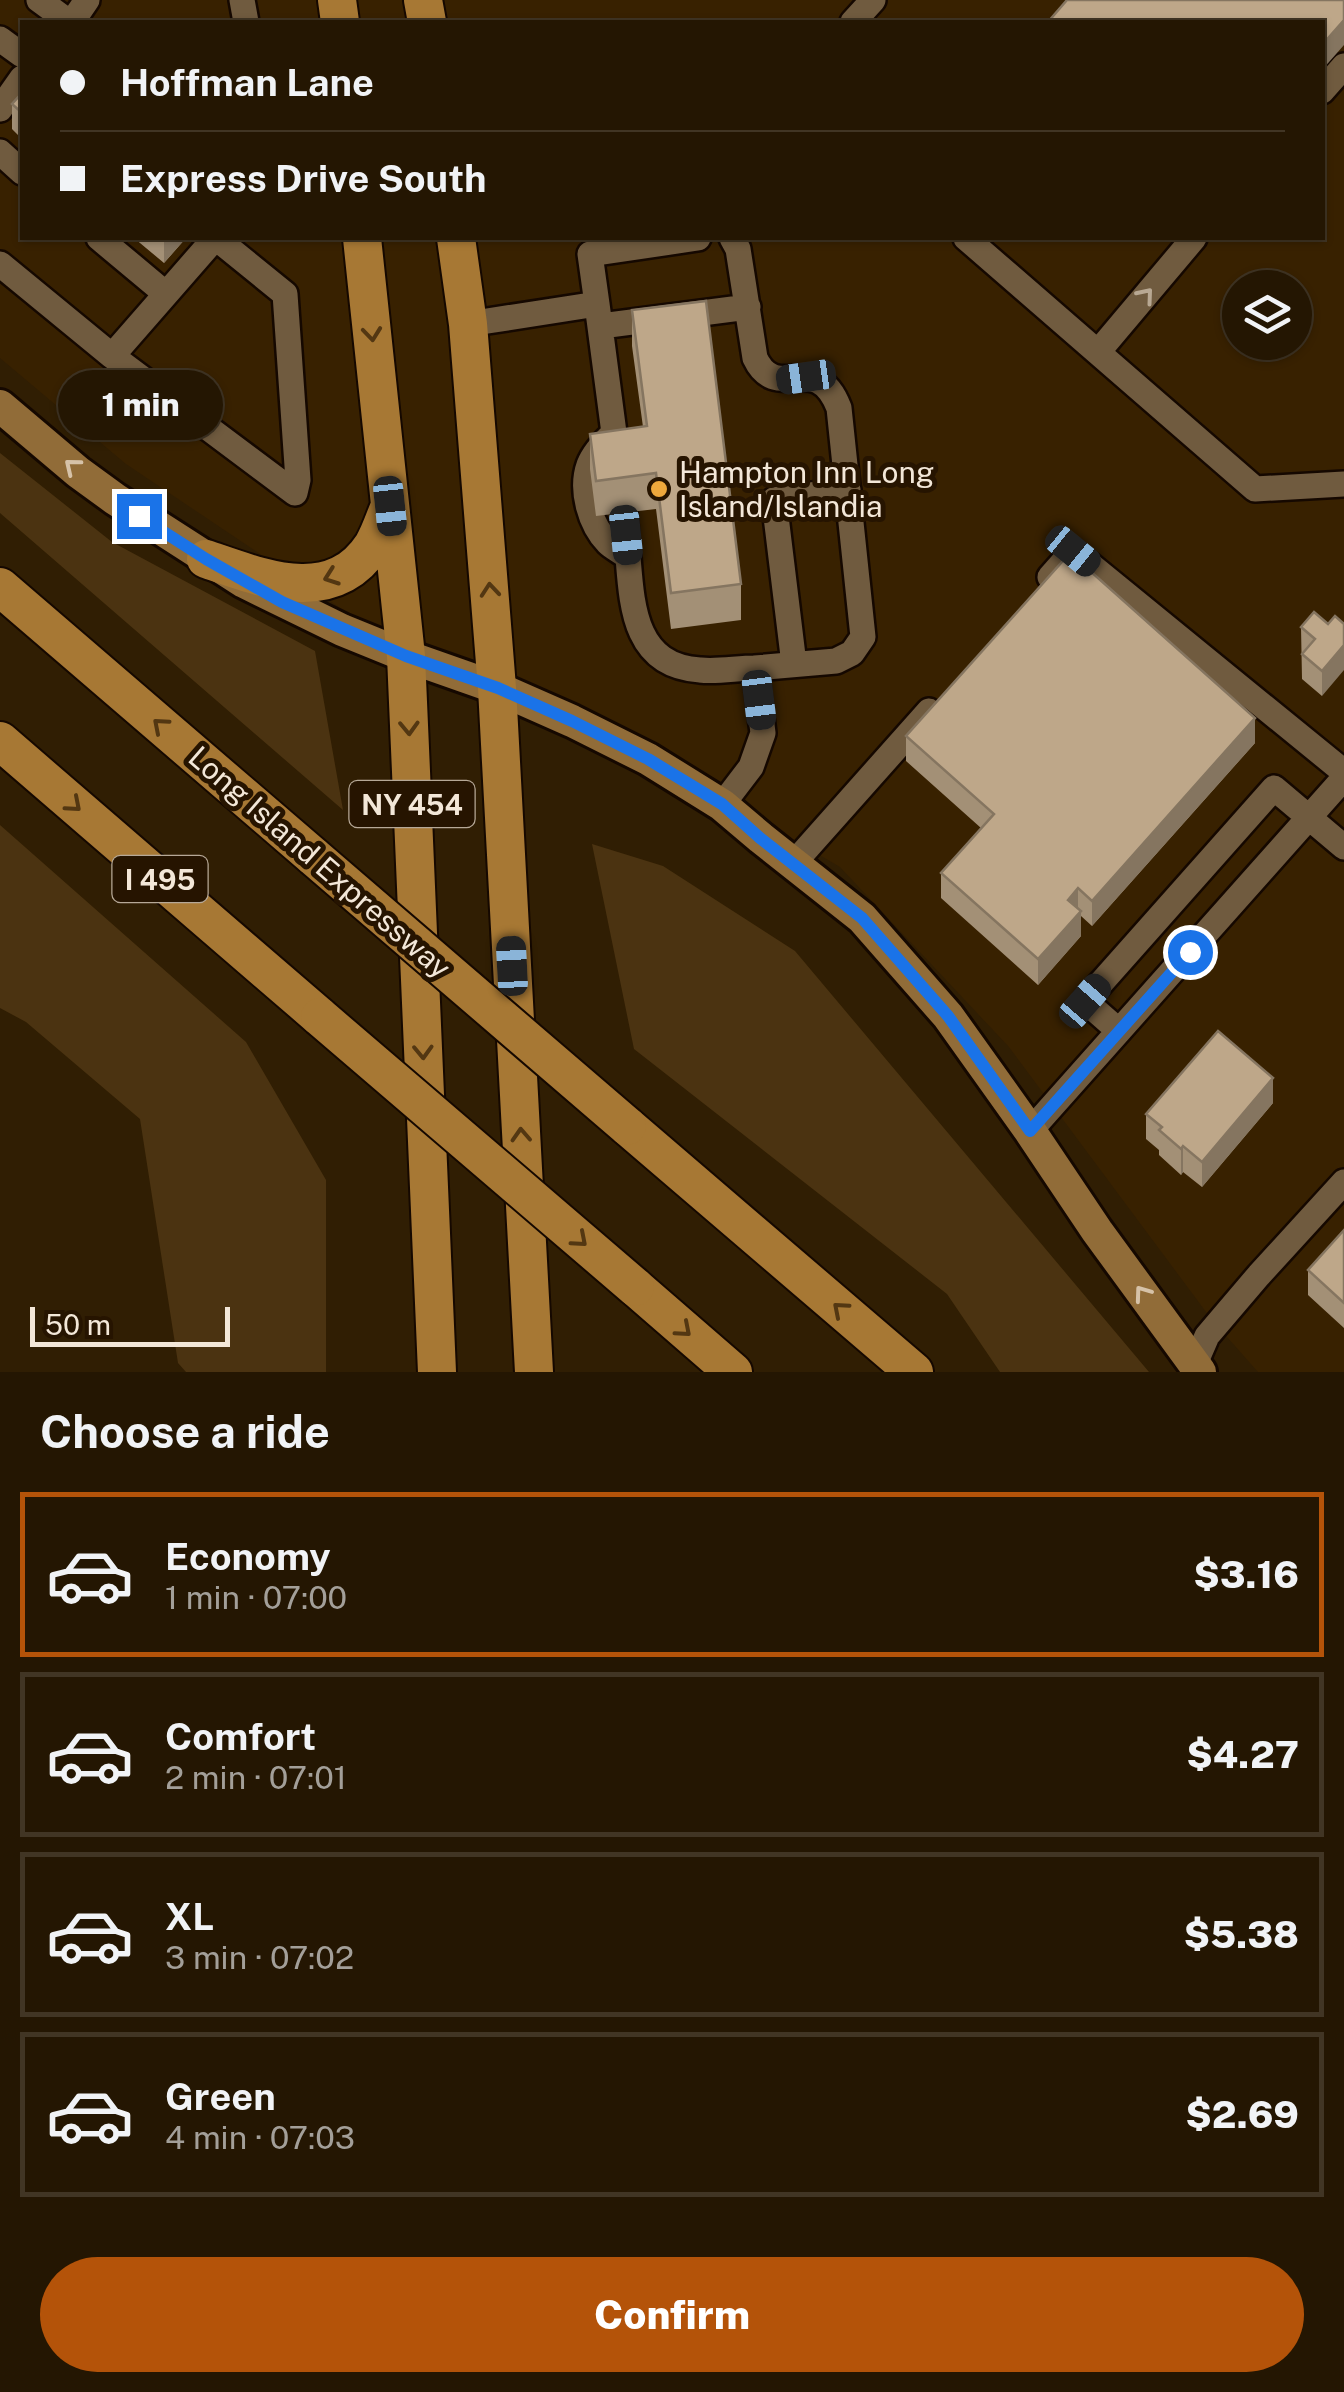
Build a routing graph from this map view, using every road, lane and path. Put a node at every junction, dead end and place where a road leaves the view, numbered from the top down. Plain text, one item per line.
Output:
1 (39, 0) edge
2 (872, 0) edge
3 (68, 20) edge
4 (855, 20) edge
5 (0, 38) edge
6 (20, 53) edge
7 (1344, 66) edge
8 (20, 81) edge
9 (1325, 87) edge
10 (0, 109) edge
11 (0, 152) edge
12 (20, 170) edge
13 (101, 240) edge
14 (213, 240) edge
15 (218, 240) edge
16 (362, 240) edge
17 (456, 240) edge
18 (684, 240) edge
19 (733, 240) edge
20 (968, 240) edge
21 (1192, 240) edge
22 (0, 264) edge
23 (166, 294) junction
24 (748, 306) junction
25 (599, 315) junction
26 (468, 324) junction
27 (1098, 352) junction
28 (112, 356) junction
29 (0, 406) edge
30 (614, 433) junction
31 (618, 466) edge
32 (1344, 484) edge
33 (848, 490) junction
34 (390, 506) junction
35 (624, 513) edge
36 (628, 557) junction
37 (206, 559) junction
38 (0, 587) edge
39 (1034, 595) edge
40 (406, 656) junction
41 (794, 664) junction
42 (756, 668) junction
43 (498, 688) junction
44 (942, 697) edge
45 (0, 741) edge
46 (1344, 775) edge
47 (722, 804) junction
48 (1308, 819) junction
49 (1344, 848) edge
50 (793, 864) junction
51 (1119, 1031) junction
52 (1030, 1131) junction
53 (1344, 1182) edge
54 (1197, 1369) edge
55 (437, 1372) edge
56 (534, 1372) edge
57 (733, 1372) edge
58 (914, 1372) edge

1 - 3 street
2 - 4 street
5 - 6 street
7 - 9 street
8 - 10 street
11 - 12 street
13 - 23 street
14 - 23 street
15 - 28 street
16 -> 34 highway, NY 454
17 - 26 highway, NY 454
18 - 25 street
19 - 24 street
20 - 27 street
27 -> 21 street
22 - 28 street
23 - 28 street
24 - 25 street
24 - 33 street
25 - 26 street
25 - 30 street
43 -> 26 highway, NY 454
27 - 32 street
37 -> 29 main road
30 - 31 street
30 - 36 street
33 - 41 street
33 - 41 street
34 -> 37 highway
34 - 40 highway, NY 454
35 - 36 street
36 - 42 street
37 - 40 main road
58 -> 38 highway, Long Island Expressway, bridge
39 - 46 street
40 - 43 main road
40 -> 55 highway, NY 454
41 - 42 street
42 - 47 street
43 - 47 main road
56 -> 43 highway, NY 454
44 - 50 street
45 -> 57 highway, I 495, bridge
46 - 48 street
47 - 50 main road
48 - 49 street
48 - 51 street
48 - 51 street
50 - 52 main road
51 - 52 street
54 -> 52 main road
53 - 54 street

